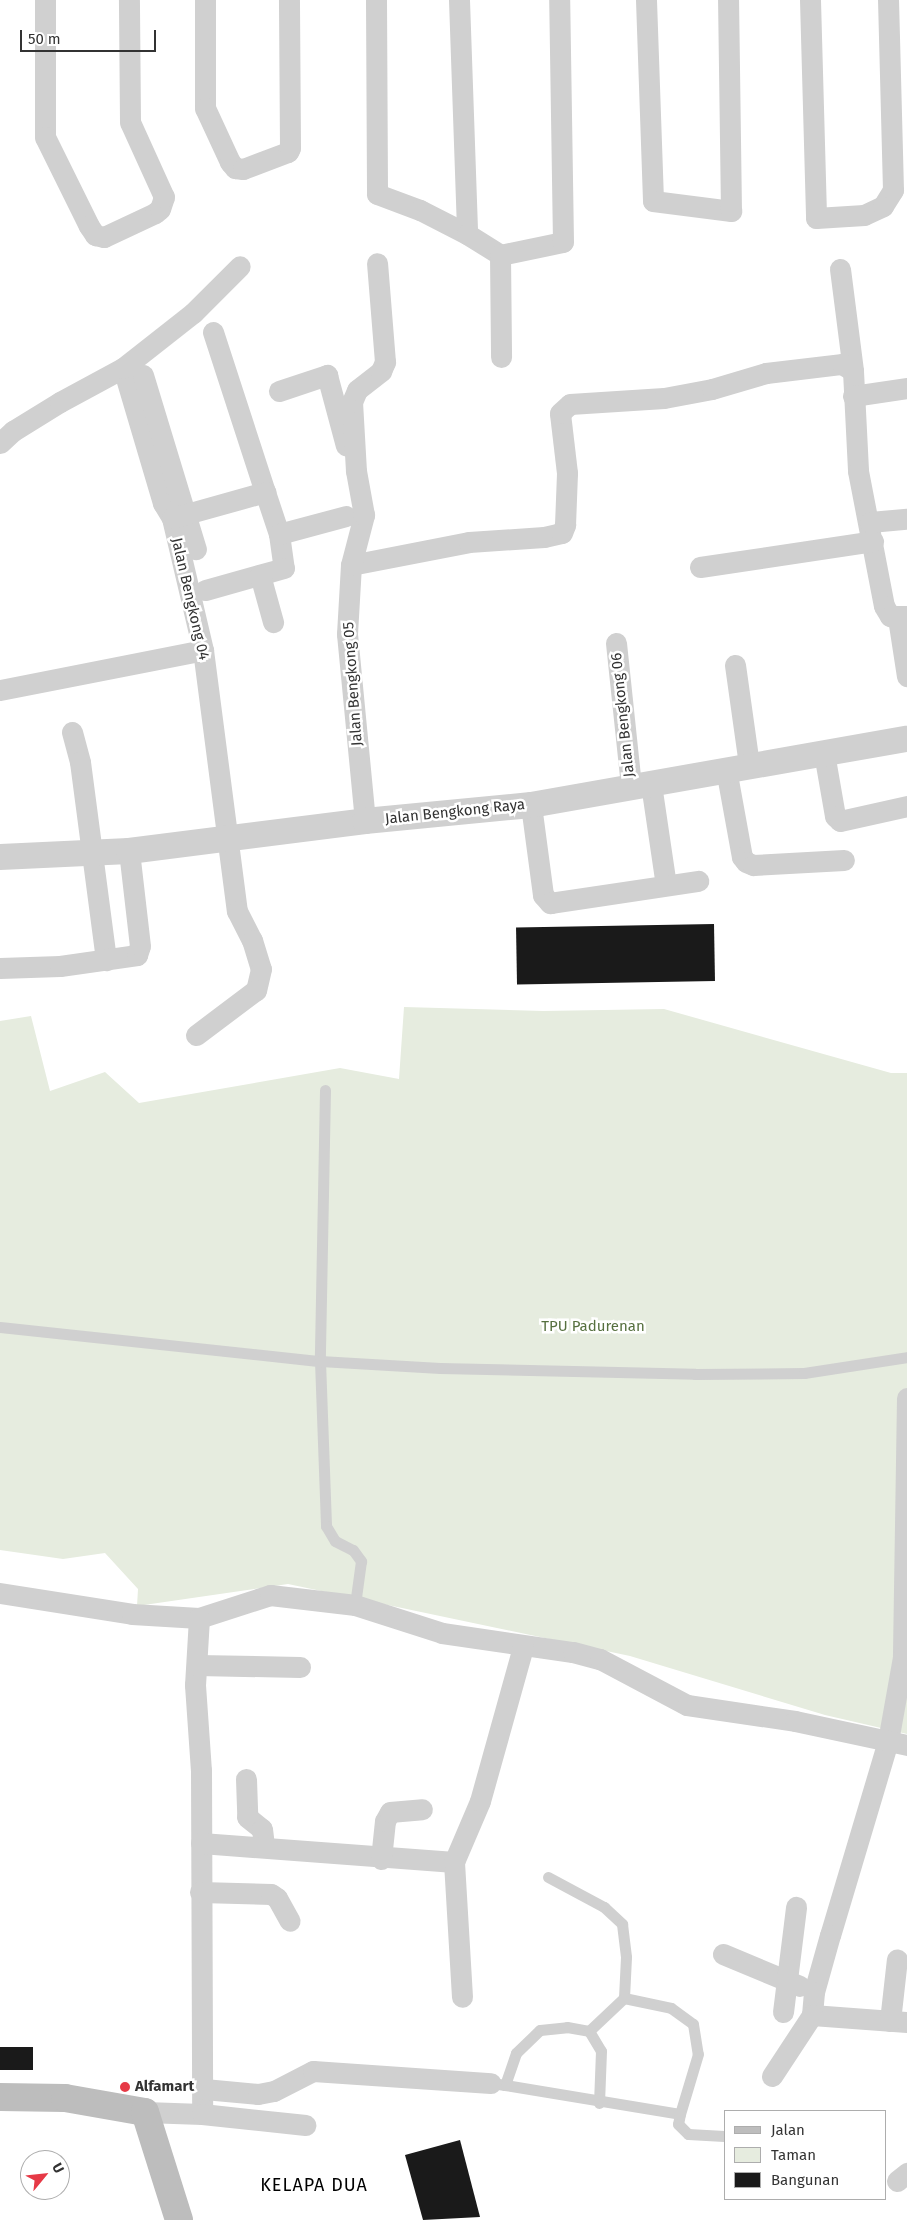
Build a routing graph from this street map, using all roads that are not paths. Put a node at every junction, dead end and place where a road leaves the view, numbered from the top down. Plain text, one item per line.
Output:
1 (45, 0) edge
2 (129, 0) edge
3 (205, 0) edge
4 (289, 0) edge
5 (376, 0) edge
6 (459, 0) edge
7 (559, 0) edge
8 (646, 0) edge
9 (728, 0) edge
10 (810, 0) edge
11 (888, 0) edge
12 (467, 234) junction
13 (500, 255) junction
14 (377, 262) dead end
15 (240, 266) dead end
16 (840, 269) dead end
17 (213, 332) dead end
18 (501, 357) dead end
19 (123, 368) junction
20 (853, 371) junction
21 (143, 375) dead end
22 (907, 388) edge
23 (280, 391) dead end
24 (853, 396) junction
25 (0, 444) edge
26 (356, 471) junction
27 (265, 492) junction
28 (178, 516) junction
29 (346, 516) dead end
30 (907, 518) edge
31 (871, 532) junction
32 (279, 534) junction
33 (196, 549) dead end
34 (351, 565) junction
35 (700, 567) dead end
36 (260, 575) junction
37 (205, 590) dead end
38 (902, 617) edge
39 (273, 622) dead end
40 (616, 644) dead end
41 (203, 650) junction
42 (734, 665) dead end
43 (907, 676) edge
44 (0, 690) edge
45 (72, 732) dead end
46 (907, 739) edge
47 (824, 753) junction
48 (738, 767) junction
49 (641, 785) junction
50 (532, 804) junction
51 (907, 806) edge
52 (365, 820) junction
53 (228, 837) junction
54 (129, 851) junction
55 (92, 852) junction
56 (0, 857) edge
57 (844, 860) dead end
58 (698, 881) dead end
59 (666, 885) junction
60 (106, 960) junction
61 (0, 968) edge
62 (196, 1035) dead end
63 (325, 1090) dead end
64 (0, 1327) edge
65 (907, 1357) edge
66 (320, 1361) junction
67 (907, 1398) edge
68 (0, 1593) edge
69 (355, 1605) junction
70 (199, 1618) junction
71 (523, 1647) junction
72 (905, 1657) edge
73 (197, 1665) junction
74 (300, 1667) dead end
75 (898, 1743) edge
76 (246, 1779) dead end
77 (422, 1809) dead end
78 (201, 1843) junction
79 (264, 1846) junction
80 (381, 1859) junction
81 (454, 1862) junction
82 (548, 1878) dead end
83 (200, 1892) junction
84 (796, 1907) dead end
85 (290, 1921) dead end
86 (723, 1954) dead end
87 (897, 1959) dead end
88 (788, 1981) junction
89 (814, 1992) junction
90 (462, 1997) dead end
91 (624, 1998) junction
92 (783, 2012) dead end
93 (812, 2015) junction
94 (899, 2021) edge
95 (589, 2031) junction
96 (772, 2076) dead end
97 (498, 2084) junction
98 (204, 2089) junction
99 (0, 2096) edge
100 (599, 2103) junction
101 (145, 2112) junction
102 (202, 2114) junction
103 (680, 2114) junction
104 (305, 2125) dead end
105 (724, 2136) dead end
106 (180, 2220) edge

1 - 2 street
3 - 4 street
5 - 12 street
6 - 12 street
7 - 13 street
8 - 9 street
10 - 11 street
12 - 13 street
13 - 18 street
14 - 26 street, Jalan Bengkong 05
15 - 19 street
16 - 20 street
17 - 27 street
19 - 25 street
19 - 28 street, Jalan Bengkong 04
20 - 24 street
20 - 34 street
21 - 28 street
22 - 24 street
23 - 26 street
24 - 31 street
26 - 34 street, Jalan Bengkong 05
27 - 28 street
27 - 32 street
28 - 33 street
28 - 41 street, Jalan Bengkong 04
29 - 32 street
30 - 31 street
31 - 35 street
31 - 38 street
32 - 36 street
34 - 52 street, Jalan Bengkong 05
36 - 37 street
36 - 39 street
38 - 43 street
40 - 49 street, Jalan Bengkong 06
41 - 44 street
41 - 53 street, Jalan Bengkong 04
42 - 48 street
45 - 55 street
46 - 47 street, Jalan Bengkong Raya
47 - 48 street, Jalan Bengkong Raya
47 - 51 street
48 - 49 street, Jalan Bengkong Raya
48 - 57 street
49 - 50 street, Jalan Bengkong Raya
49 - 59 street, Jalan Bengkong 06
50 - 52 street, Jalan Bengkong Raya
50 - 59 street
52 - 53 street, Jalan Bengkong Raya
53 - 54 street, Jalan Bengkong Raya
53 - 62 street, Jalan Bengkong 04
54 - 55 street, Jalan Bengkong Raya
54 - 60 street
55 - 56 street, Jalan Bengkong Raya
55 - 60 street
58 - 59 street
60 - 61 street
63 - 66 lane
64 - 66 lane
65 - 66 lane
66 - 69 lane
67 - 72 street
68 - 70 street
69 - 70 street
69 - 71 street
70 - 73 street
71 - 75 street
71 - 81 street
72 - 75 street
73 - 74 street
73 - 78 street
75 - 89 street
76 - 79 street
77 - 80 street
78 - 79 street
78 - 83 street
79 - 80 street
80 - 81 street
81 - 90 street
82 - 91 lane
83 - 85 street
83 - 98 street
84 - 88 street
86 - 88 street
87 - 94 street
88 - 89 street
88 - 92 street
89 - 93 street
91 - 95 lane
91 - 103 lane
93 - 94 street
93 - 96 street
95 - 97 lane
95 - 100 lane
97 - 98 street
97 - 100 lane
98 - 102 street
99 - 101 main road
100 - 103 lane
101 - 102 street
101 - 106 main road
102 - 104 street
103 - 105 lane

